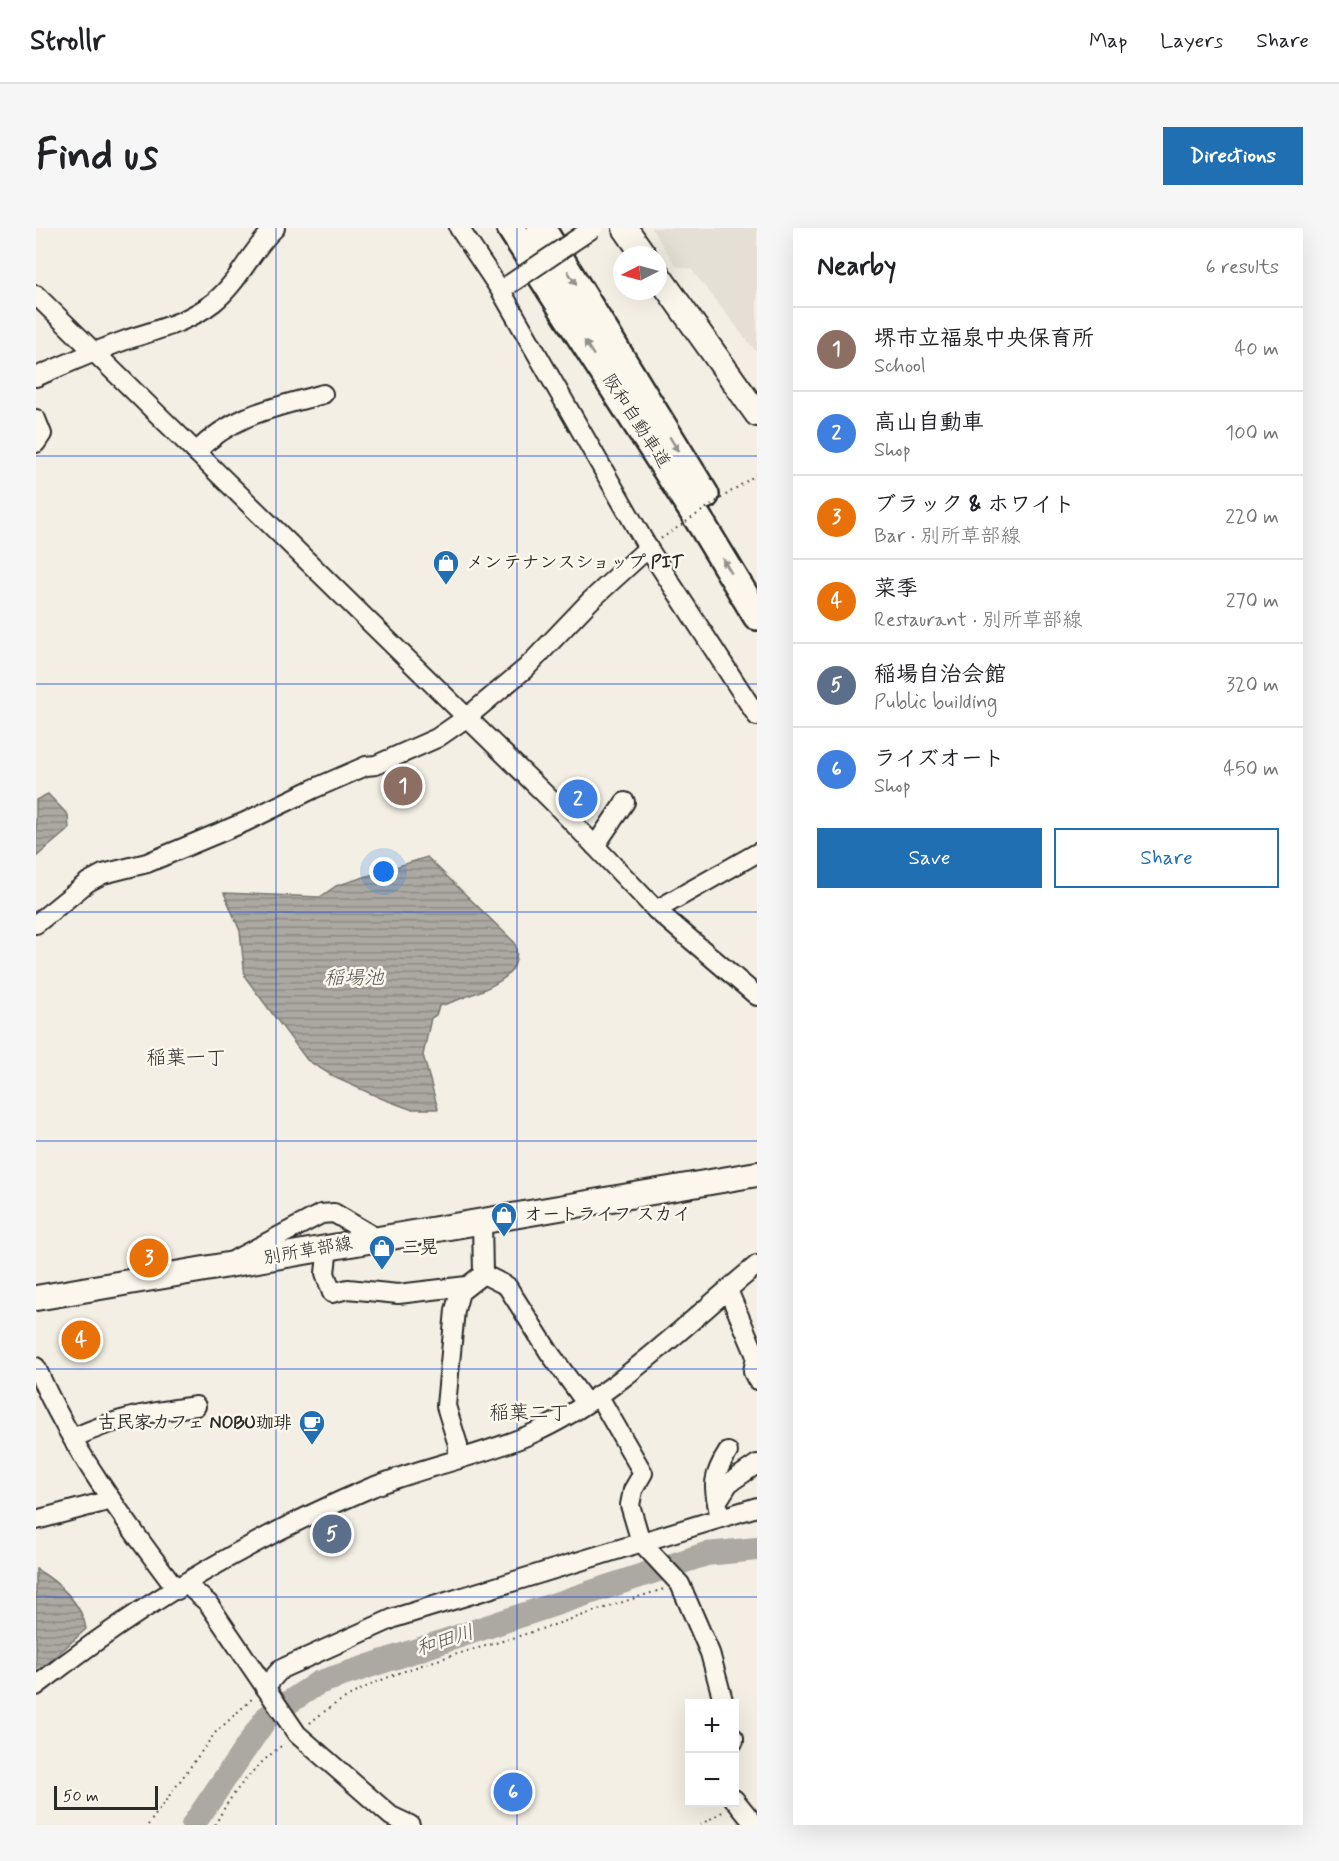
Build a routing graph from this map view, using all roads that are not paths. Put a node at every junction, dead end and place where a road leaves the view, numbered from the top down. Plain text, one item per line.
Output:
1 (275, 228) edge
2 (459, 228) edge
3 (511, 228) edge
4 (541, 228) edge
5 (593, 228) edge
6 (625, 228) edge
7 (638, 246) edge
8 (506, 288) junction
9 (667, 288) edge
10 (36, 295) edge
11 (94, 352) junction
12 (36, 377) edge
13 (323, 394) dead end
14 (757, 414) edge
15 (36, 420) edge
16 (36, 443) edge
17 (196, 452) junction
18 (652, 545) junction
19 (757, 580) edge
20 (757, 616) edge
21 (757, 717) edge
22 (466, 718) junction
23 (625, 802) dead end
24 (595, 846) junction
25 (757, 853) edge
26 (656, 910) junction
27 (36, 924) edge
28 (757, 996) edge
29 (757, 1174) edge
30 (482, 1221) junction
31 (378, 1239) junction
32 (328, 1248) junction
33 (222, 1266) junction
34 (756, 1268) edge
35 (483, 1274) junction
36 (467, 1286) junction
37 (728, 1290) junction
38 (36, 1298) edge
39 (36, 1367) edge
40 (757, 1380) edge
41 (592, 1399) junction
42 (44, 1406) edge
43 (196, 1406) dead end
44 (73, 1438) junction
45 (728, 1452) dead end
46 (458, 1459) junction
47 (757, 1464) edge
48 (111, 1500) junction
49 (757, 1507) edge
50 (719, 1510) junction
51 (36, 1520) edge
52 (641, 1542) junction
53 (181, 1587) junction
54 (36, 1686) edge
55 (265, 1686) junction
56 (723, 1699) edge
57 (739, 1805) edge
58 (410, 1825) edge
59 (755, 1825) edge

1 - 11 street
2 - 8 street
20 -> 3 highway, 阪和自動車道
4 -> 19 highway, 阪和自動車道
5 - 8 street, bridge
6 - 7 main road
8 - 18 street
9 - 14 main road
10 - 11 street
11 - 12 street
11 - 17 street
13 - 17 street
15 - 16 street
17 - 22 street
18 - 21 street
18 - 22 street
22 - 24 street
22 - 27 street
23 - 24 street
24 - 26 street
25 - 26 street
26 - 28 street
29 - 30 main road, 別所草部線
30 - 31 main road, 別所草部線
30 - 35 street
31 - 32 main road, 別所草部線
31 - 33 street
32 - 33 main road, 別所草部線
32 - 36 street
33 - 38 main road, 別所草部線
34 - 37 street
35 - 36 street
35 - 41 street
36 - 46 street
37 - 40 street
37 - 41 street
39 - 42 street
41 - 46 street
41 - 52 street
42 - 44 street
43 - 44 street
44 - 48 street
45 - 50 street
46 - 53 street
47 - 50 street
48 - 51 street
48 - 53 street
49 - 50 street
50 - 52 street
52 - 55 street
52 - 56 street
53 - 54 street
53 - 55 street
55 - 58 street
57 - 59 street

